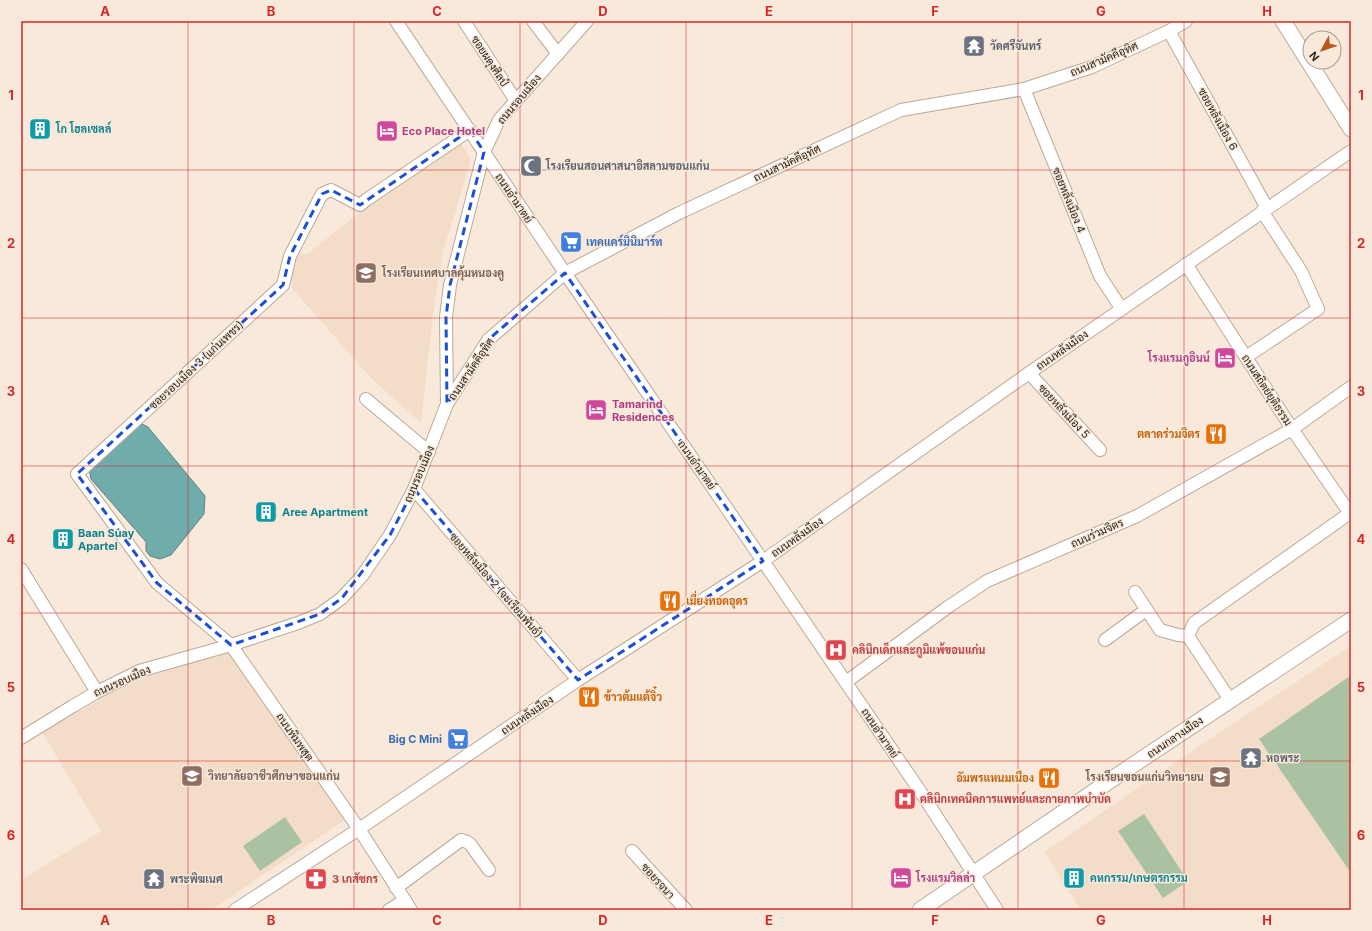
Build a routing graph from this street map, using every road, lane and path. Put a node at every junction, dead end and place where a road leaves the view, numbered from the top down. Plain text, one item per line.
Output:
1 (396, 21) edge
2 (464, 21) edge
3 (532, 21) edge
4 (587, 21) edge
5 (1186, 21) edge
6 (1283, 21) edge
7 (1169, 31) junction
8 (558, 54) junction
9 (1024, 89) junction
10 (516, 101) junction
11 (470, 130) junction
12 (1351, 130) edge
13 (1351, 151) edge
14 (484, 152) junction
15 (1264, 209) junction
16 (1186, 264) junction
17 (565, 273) junction
18 (1121, 308) junction
19 (1246, 357) junction
20 (1029, 372) junction
21 (1351, 387) edge
22 (366, 399) dead end
23 (447, 404) junction
24 (1292, 428) junction
25 (1100, 450) dead end
26 (429, 452) junction
27 (414, 489) junction
28 (1350, 514) edge
29 (763, 561) junction
30 (21, 569) edge
31 (1135, 592) dead end
32 (1146, 610) junction
33 (1351, 620) edge
34 (1188, 636) junction
35 (1105, 640) dead end
36 (231, 645) junction
37 (578, 680) junction
38 (846, 682) junction
39 (97, 692) junction
40 (1230, 700) junction
41 (21, 738) edge
42 (359, 829) junction
43 (632, 851) dead end
44 (489, 870) dead end
45 (974, 875) junction
46 (396, 888) junction
47 (408, 905) edge
48 (235, 910) edge
49 (389, 910) edge
50 (686, 910) edge
51 (920, 910) edge
52 (997, 910) edge

1 - 11 street, ถนนอำมาตย์
2 - 10 street, ซอยผดุงศิลป์
3 - 8 street
4 - 8 street, ถนนรอบเมือง
5 - 7 street, ถนนสามัคคีอุทิศ
6 - 12 main road
7 - 9 street, ถนนสามัคคีอุทิศ
7 - 15 street, ซอยหลังเมือง 6
8 - 10 street, ถนนรอบเมือง
9 - 17 street, ถนนสามัคคีอุทิศ
9 - 18 street, ซอยหลังเมือง 4
10 - 14 street, ถนนรอบเมือง
11 - 14 street, ถนนอำมาตย์
11 - 36 street, ซอยรอบเมือง 3 (แก่นเพชร)
13 - 15 street, ถนนหลังเมือง
14 - 17 street, ถนนอำมาตย์
14 - 23 street, ถนนรอบเมือง
15 - 16 street, ถนนหลังเมือง
15 - 19 street, ซอยหลังเมือง 6
16 - 18 street, ถนนหลังเมือง
16 - 19 street, ถนนสถิตย์ยุติธรรม
17 - 23 street, ถนนสามัคคีอุทิศ
17 - 29 street, ถนนอำมาตย์
18 - 20 street, ถนนหลังเมือง
19 - 24 street, ถนนสถิตย์ยุติธรรม
20 - 25 street, ซอยหลังเมือง 5
20 - 29 street, ถนนหลังเมือง
21 - 24 street, ถนนร่วมจิตร
22 - 26 street
23 - 26 street, ถนนรอบเมือง
24 - 28 street, ถนนสถิตย์ยุติธรรม
24 - 38 street, ถนนร่วมจิตร
26 - 27 street, ถนนรอบเมือง
27 - 36 street, ถนนรอบเมือง
27 - 37 street, ซอยหลังเมือง 2 (จะเรียมพันธ์)
28 - 34 street
29 - 37 street, ถนนหลังเมือง
29 - 38 street, ถนนอำมาตย์
30 - 39 street
31 - 32 street
32 - 34 street
32 - 35 street
33 - 40 main road, ถนนกลางเมือง
34 - 40 street
36 - 39 street, ถนนรอบเมือง
36 - 42 street, ถนนพิมพสุต
37 - 42 street, ถนนหลังเมือง
38 - 45 street, ถนนอำมาตย์
39 - 41 street, ถนนรอบเมือง
40 - 45 main road, ถนนกลางเมือง
42 - 46 street, ถนนพิมพสุต
42 - 48 street, ถนนหลังเมือง
43 - 50 street, ซอยรจนา
44 - 46 street
45 - 51 main road, ถนนกลางเมือง
45 - 52 street, ถนนอำมาตย์
46 - 47 street, ถนนพิมพสุต
47 - 49 street

